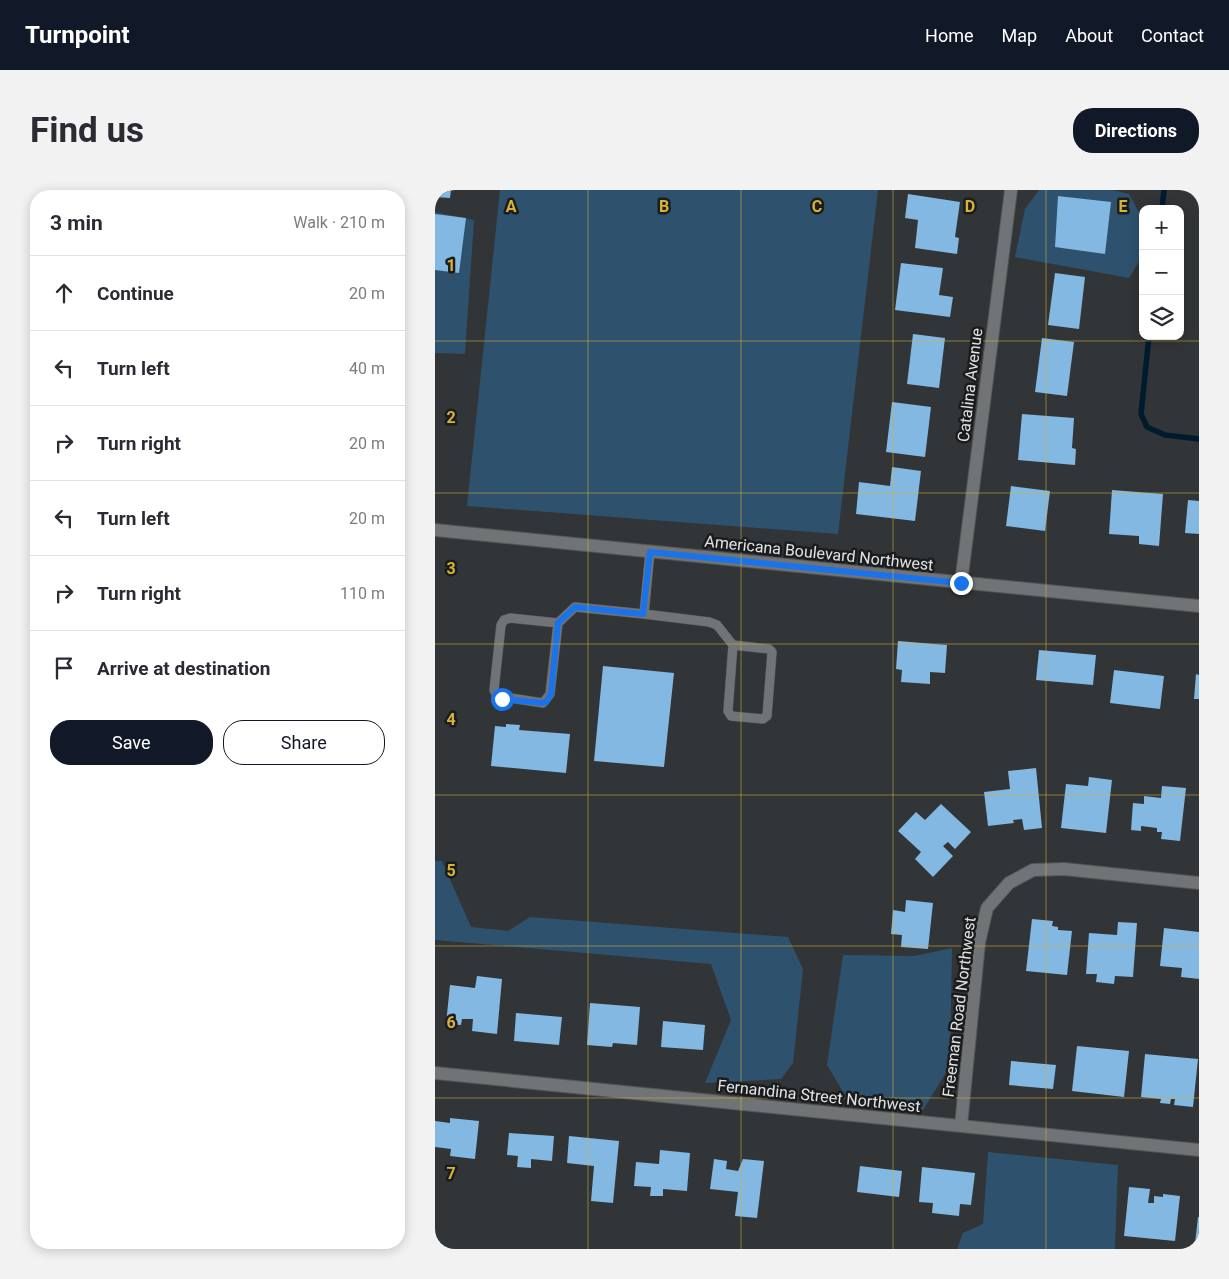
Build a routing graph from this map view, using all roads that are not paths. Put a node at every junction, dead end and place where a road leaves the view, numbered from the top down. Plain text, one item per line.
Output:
1 (1011, 190) edge
2 (435, 530) edge
3 (650, 552) junction
4 (961, 583) junction
5 (1199, 606) edge
6 (643, 614) junction
7 (558, 623) junction
8 (733, 645) junction
9 (1199, 883) edge
10 (435, 1073) edge
11 (961, 1126) junction
12 (1199, 1150) edge

1 - 4 street, Catalina Avenue
2 - 3 street, Americana Boulevard Northwest
3 - 4 street, Americana Boulevard Northwest
3 - 6 lane
4 - 5 street, Americana Boulevard Northwest
6 - 7 lane
6 - 8 lane
7 - 7 lane
8 - 8 lane
9 - 11 street, Freeman Road Northwest
10 - 11 street, Fernandina Street Northwest
11 - 12 street, Fernandina Street Northwest

